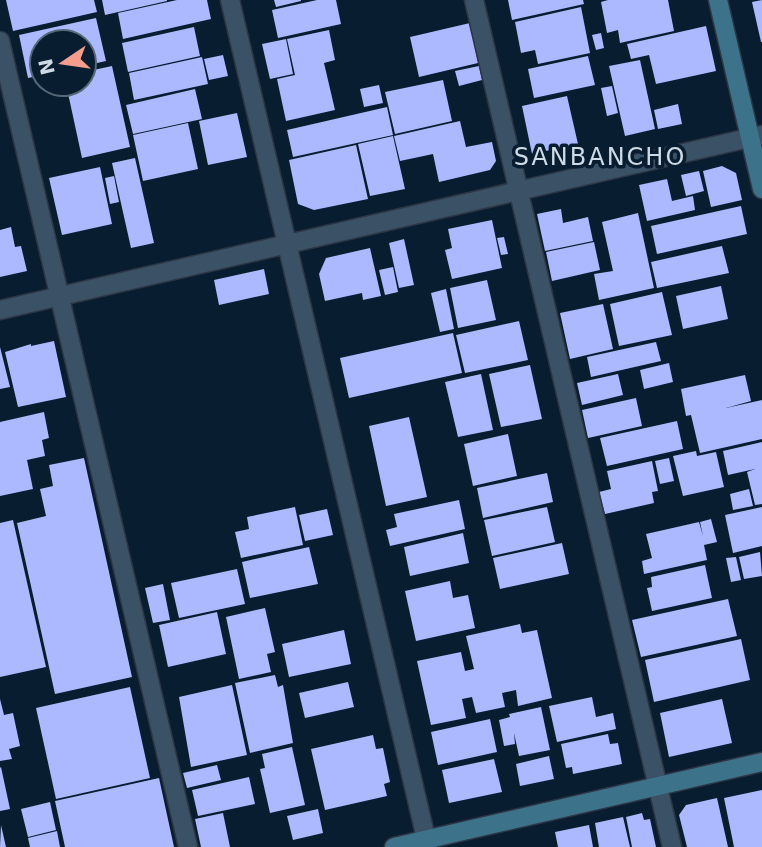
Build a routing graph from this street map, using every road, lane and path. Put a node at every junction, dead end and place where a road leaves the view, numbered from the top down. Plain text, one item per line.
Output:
1 (230, 0) edge
2 (474, 0) edge
3 (718, 0) edge
4 (0, 41) edge
5 (756, 136) edge
6 (762, 189) edge
7 (519, 191) junction
8 (287, 244) junction
9 (60, 296) junction
10 (0, 310) edge
11 (762, 762) edge
12 (658, 786) junction
13 (427, 843) edge
14 (188, 847) edge
15 (394, 847) edge
16 (672, 847) edge

1 - 8 street
2 - 7 street
3 - 5 street
4 - 9 street
5 - 6 street
5 - 7 street
7 - 8 street
7 - 12 street
8 - 9 street
8 - 13 street
9 - 10 street
9 - 14 street
11 - 12 street
12 - 13 street
12 - 16 street
13 - 15 street

